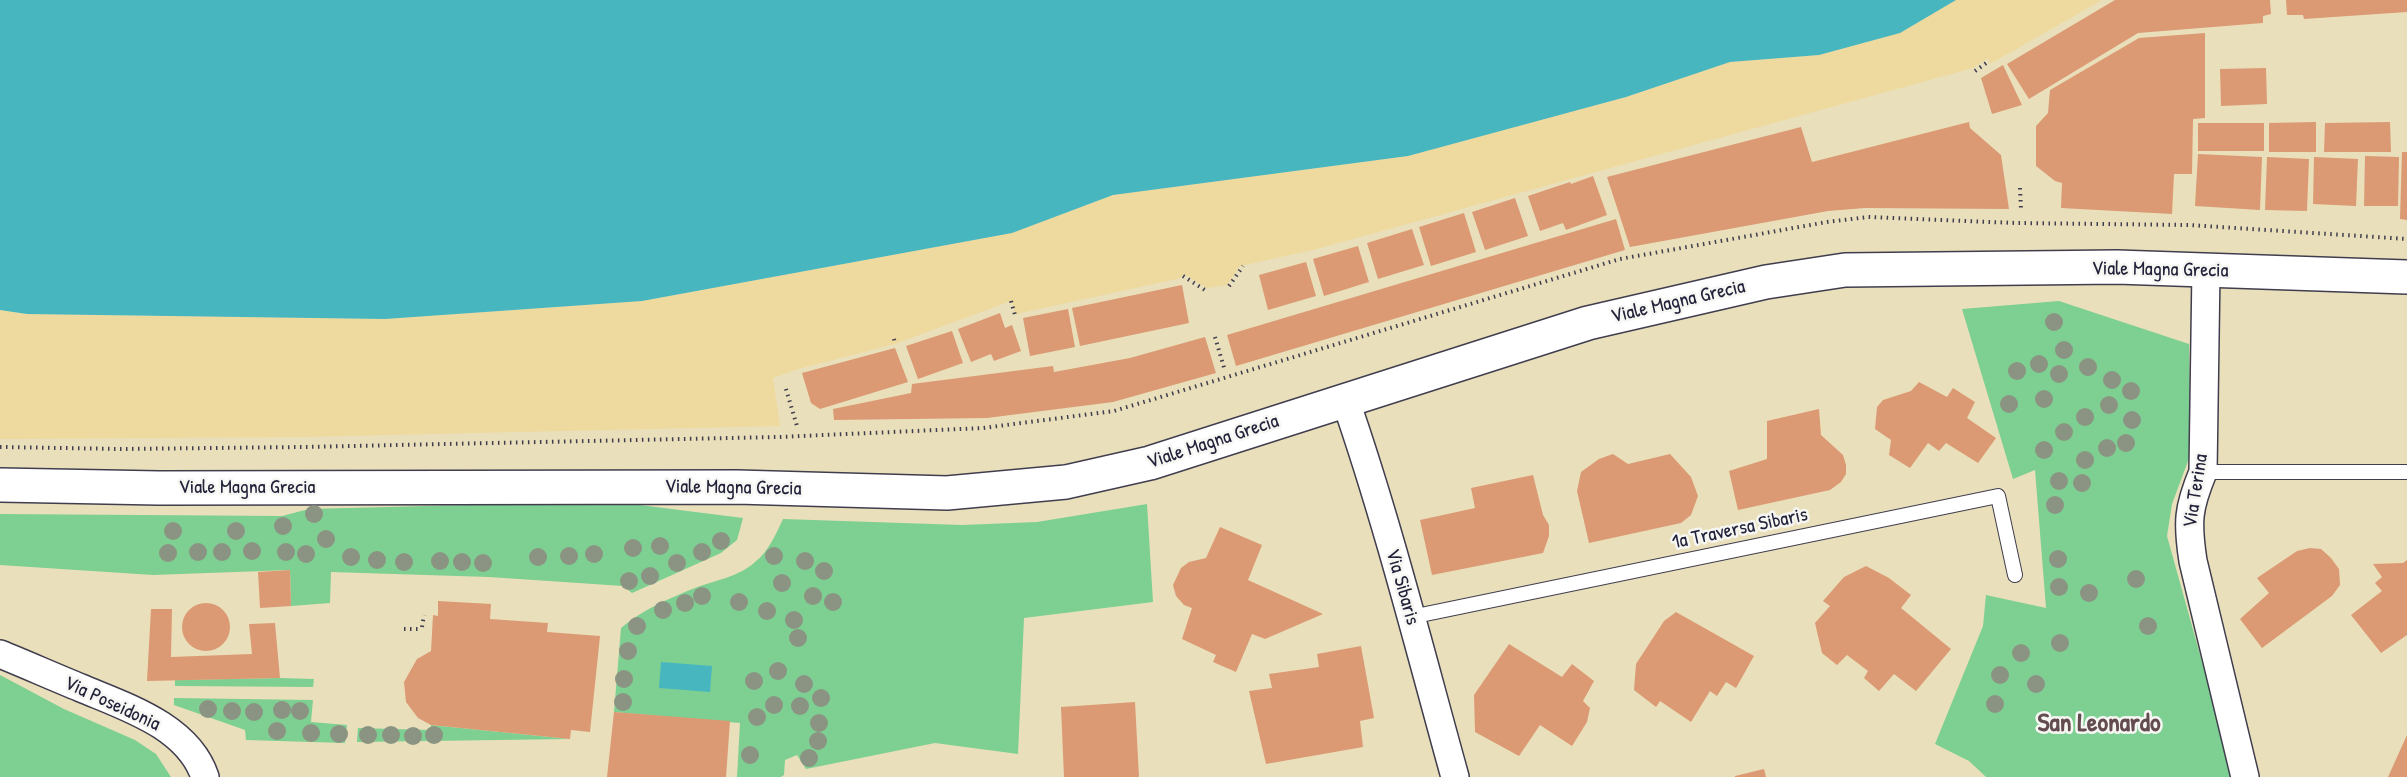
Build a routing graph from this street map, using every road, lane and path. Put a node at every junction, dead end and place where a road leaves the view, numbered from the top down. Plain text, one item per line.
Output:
1 (1989, 62) dead end
2 (1975, 71) dead end
3 (2020, 188) dead end
4 (2021, 209) dead end
5 (2407, 239) edge
6 (1243, 266) dead end
7 (2206, 270) junction
8 (1183, 276) dead end
9 (2407, 277) edge
10 (1229, 286) dead end
11 (1206, 290) dead end
12 (1011, 301) dead end
13 (1015, 315) dead end
14 (1215, 338) dead end
15 (1225, 371) dead end
16 (786, 389) dead end
17 (1345, 399) junction
18 (797, 426) dead end
19 (0, 447) edge
20 (2203, 472) junction
21 (2407, 472) edge
22 (0, 485) edge
23 (2015, 574) dead end
24 (424, 615) dead end
25 (1411, 617) junction
26 (404, 629) dead end
27 (0, 654) edge
28 (205, 777) edge
29 (1455, 777) edge
30 (2245, 777) edge

1 - 2 path
3 - 4 path
5 - 19 path
6 - 10 path
7 - 9 street, Viale Magna Grecia
7 - 17 street, Viale Magna Grecia
7 - 20 street, Via Terina
8 - 11 path
12 - 13 path
14 - 15 path
16 - 18 path
17 - 22 street, Viale Magna Grecia
17 - 25 street, Via Sibaris
20 - 21 lane
20 - 30 street, Via Terina
23 - 25 lane, 1a Traversa Sibaris
24 - 26 path
25 - 29 street, Via Sibaris
27 - 28 street, Via Poseidonia

